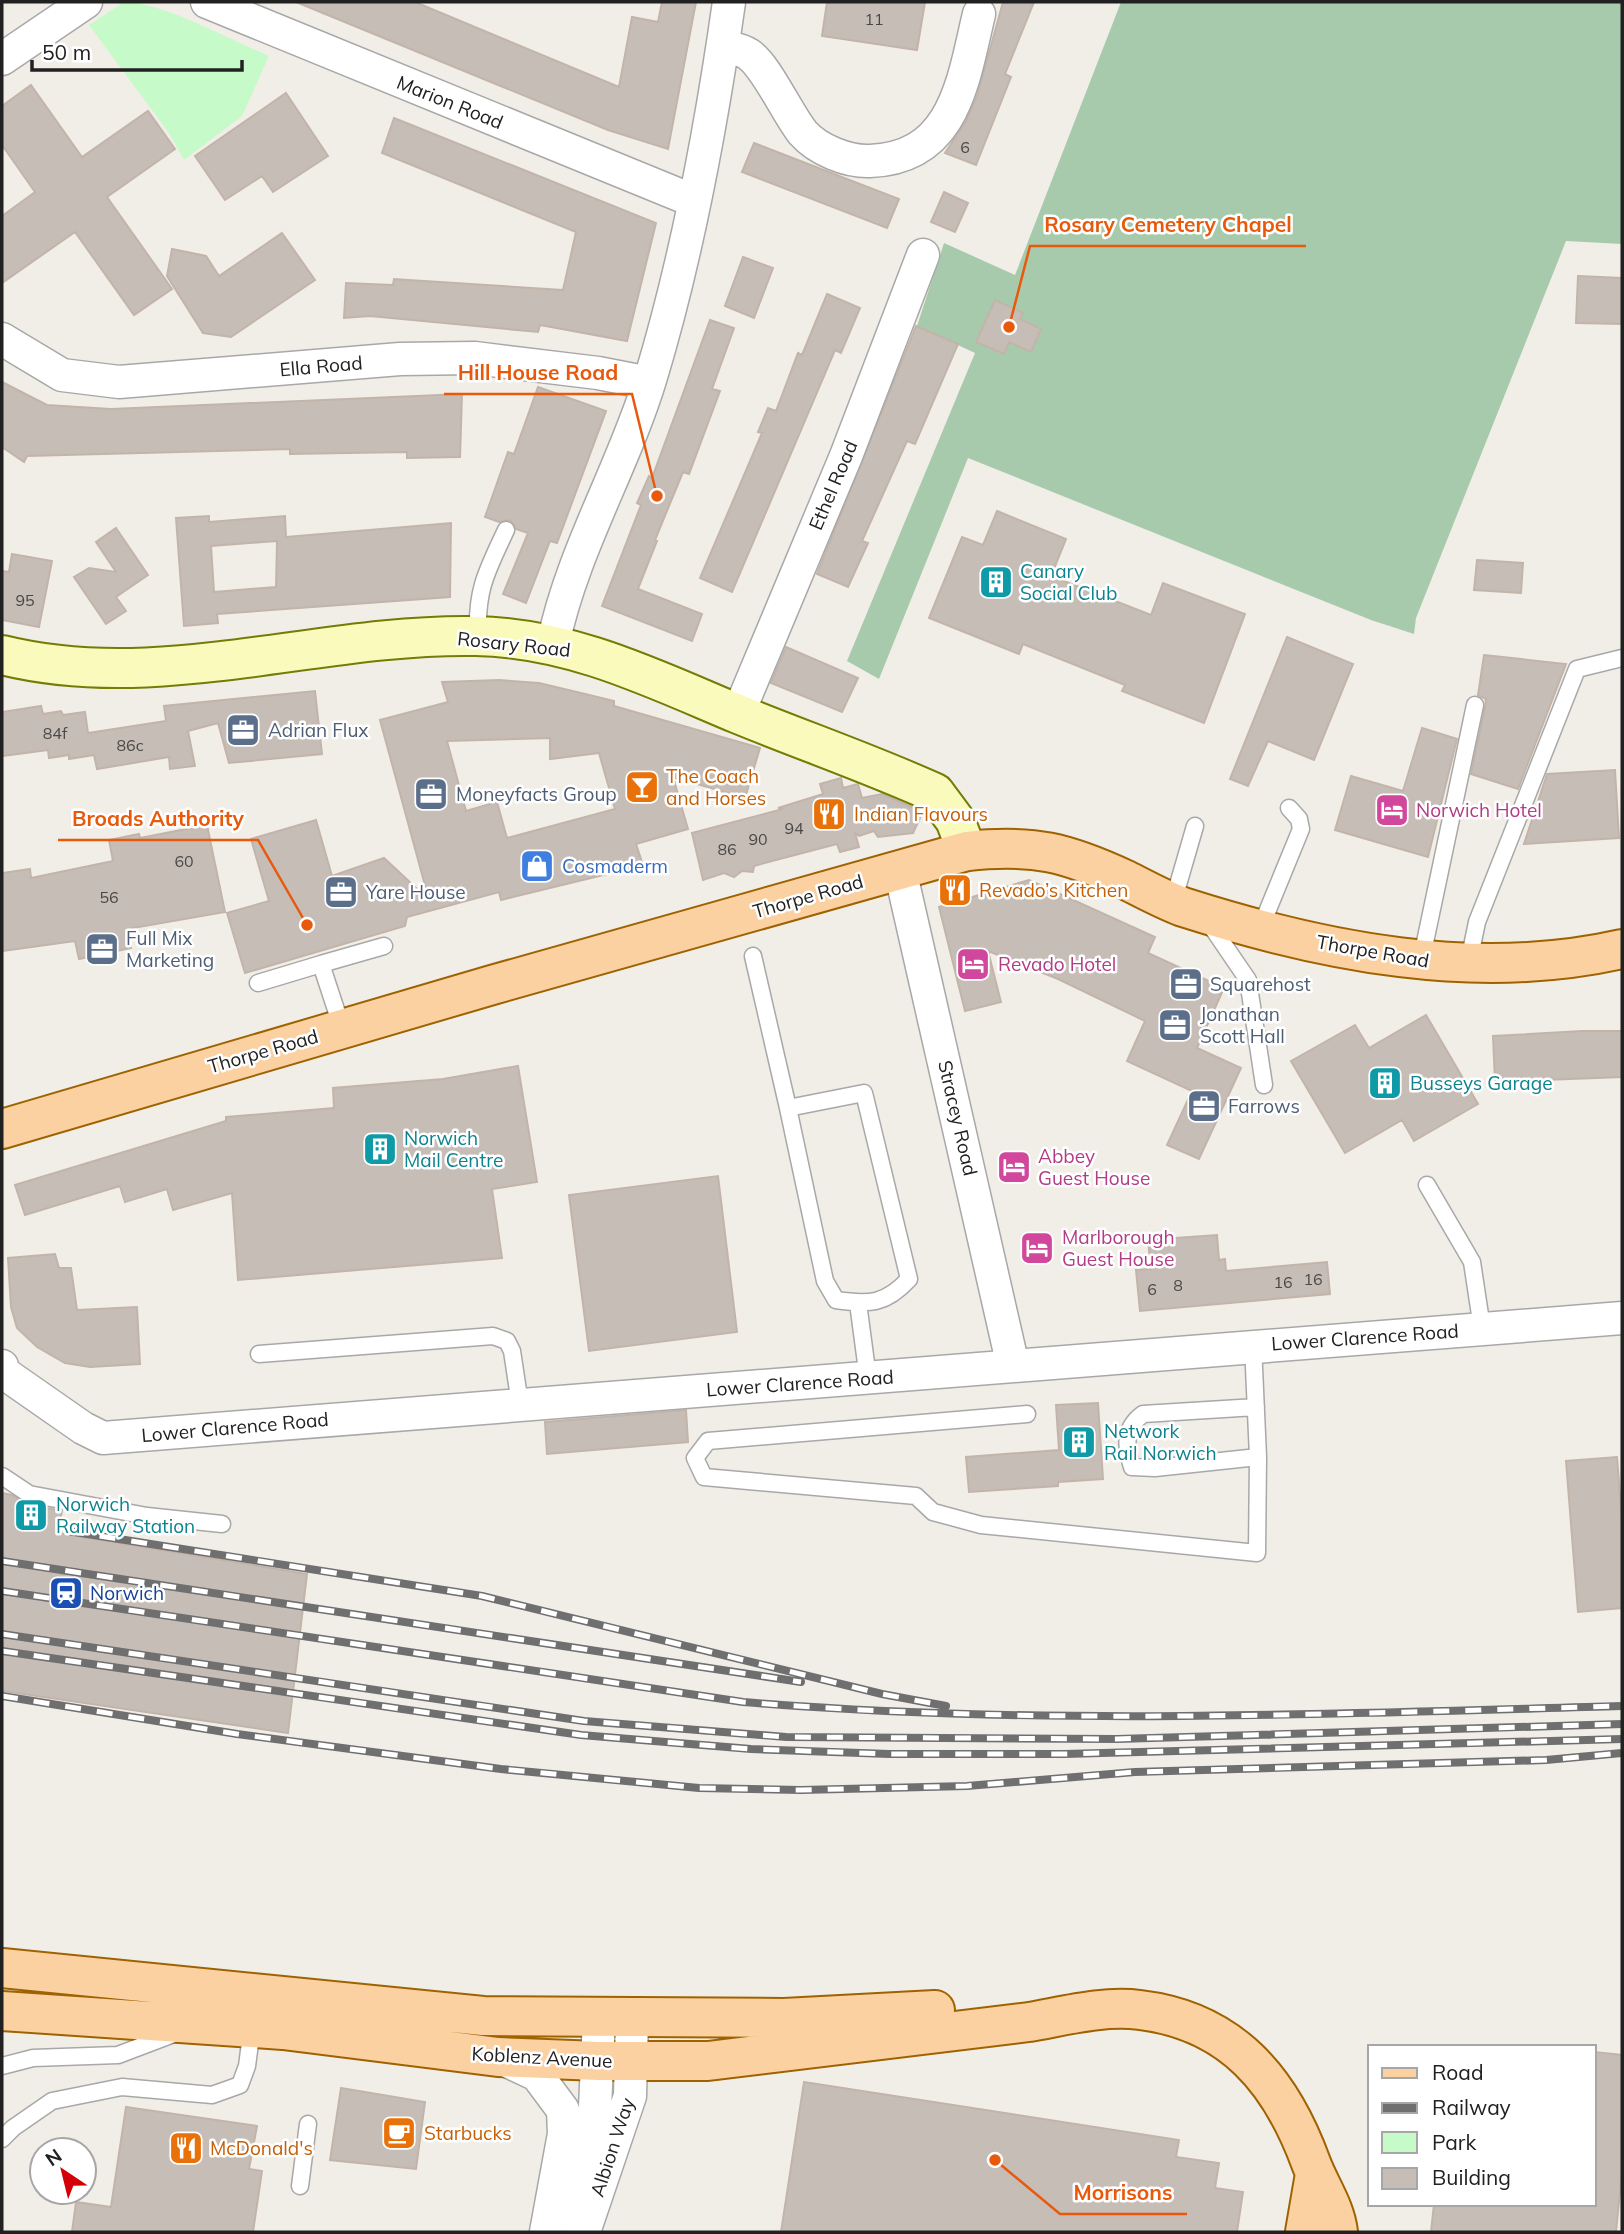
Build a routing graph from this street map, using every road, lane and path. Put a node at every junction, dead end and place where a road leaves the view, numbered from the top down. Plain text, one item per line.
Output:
1 (86, 2) edge
2 (207, 2) edge
3 (729, 2) edge
4 (979, 14) dead end
5 (723, 46) junction
6 (2, 59) edge
7 (694, 201) junction
8 (923, 255) dead end
9 (2, 339) edge
10 (649, 383) junction
11 (506, 530) dead end
12 (478, 636) junction
13 (553, 644) junction
14 (2, 655) edge
15 (1622, 658) edge
16 (1475, 705) dead end
17 (738, 714) junction
18 (1289, 808) dead end
19 (1195, 826) dead end
20 (967, 851) junction
21 (900, 870) junction
22 (1187, 907) junction
23 (1260, 929) junction
24 (384, 946) dead end
25 (1617, 952) edge
26 (753, 956) dead end
27 (1421, 961) junction
28 (321, 964) junction
29 (1469, 964) junction
30 (258, 983) dead end
31 (342, 1028) junction
32 (1264, 1085) dead end
33 (788, 1108) junction
34 (3, 1125) edge
35 (1427, 1185) dead end
36 (858, 1303) junction
37 (1622, 1318) edge
38 (1482, 1328) junction
39 (1253, 1345) junction
40 (259, 1354) dead end
41 (2, 1366) edge
42 (1013, 1366) junction
43 (867, 1378) junction
44 (520, 1404) junction
45 (1256, 1407) junction
46 (1027, 1414) dead end
47 (1258, 1457) junction
48 (2, 1476) edge
49 (222, 1524) dead end
50 (2, 1968) edge
51 (2, 2011) edge
52 (1080, 2013) junction
53 (616, 2019) junction
54 (201, 2023) junction
55 (253, 2028) junction
56 (498, 2057) junction
57 (615, 2061) junction
58 (2, 2066) edge
59 (308, 2124) dead end
60 (2, 2139) edge
61 (1315, 2174) junction
62 (300, 2186) dead end
63 (546, 2232) edge
64 (567, 2232) edge
65 (584, 2232) edge
66 (1305, 2232) edge
67 (1338, 2232) edge

1 - 6 street
2 - 7 street, Marion Road
3 - 5 street
4 - 5 street
5 - 7 street
7 - 10 street
8 - 17 street, Ethel Road
9 - 10 street, Ella Road
10 - 13 street
11 - 12 lane
12 - 13 street, Rosary Road
12 - 14 street, Rosary Road
13 - 17 street, Rosary Road
15 - 29 lane
16 - 27 lane
17 - 20 street, Rosary Road
18 - 23 lane
19 - 22 lane
20 - 21 main road, Thorpe Road
20 - 22 main road, Thorpe Road
21 - 31 main road, Thorpe Road
21 - 42 street, Stracey Road
22 - 23 main road, Thorpe Road
22 - 32 lane
23 - 27 main road, Thorpe Road
24 - 28 lane
25 - 29 main road, Thorpe Road
26 - 33 lane
27 - 29 main road, Thorpe Road
28 - 30 lane
28 - 31 lane
31 - 34 main road, Thorpe Road
33 - 36 lane
33 - 36 lane
35 - 38 lane
36 - 43 lane
37 - 38 street, Lower Clarence Road
38 - 39 street, Lower Clarence Road
39 - 42 street, Lower Clarence Road
39 - 45 lane
40 - 44 lane
41 - 44 street, Lower Clarence Road
42 - 43 street, Lower Clarence Road
43 - 44 street, Lower Clarence Road
45 - 47 lane
45 - 47 lane
46 - 47 lane
48 - 49 lane
50 - 53 main road, Koblenz Avenue
51 - 54 main road, Koblenz Avenue
52 - 53 main road, Koblenz Avenue
52 - 57 main road, Koblenz Avenue
52 - 61 main road, Koblenz Avenue
53 - 57 street, Albion Way
54 - 55 main road, Koblenz Avenue
54 - 58 lane
55 - 56 main road, Koblenz Avenue
55 - 60 lane
56 - 57 main road, Koblenz Avenue
56 - 63 street
57 - 64 street, Albion Way
57 - 65 street, Albion Way
59 - 62 lane
61 - 66 main road, Koblenz Avenue
61 - 67 main road, Koblenz Avenue

